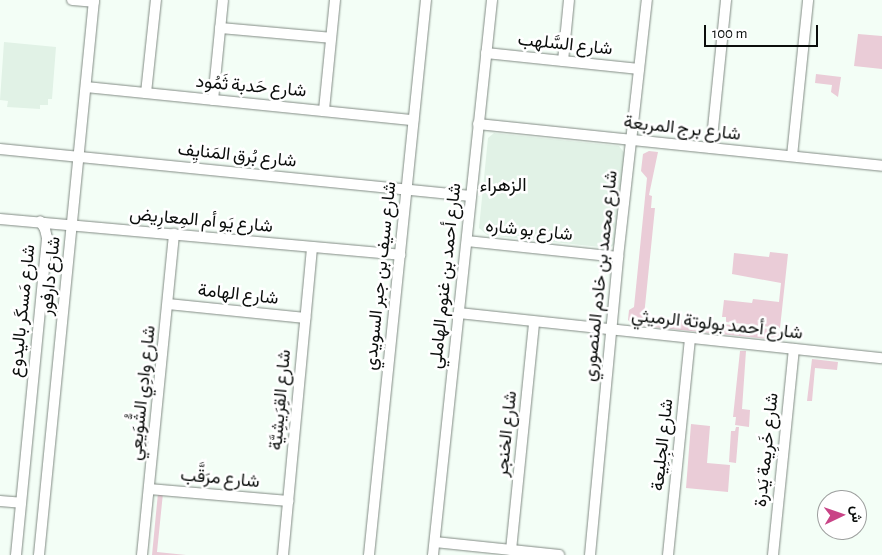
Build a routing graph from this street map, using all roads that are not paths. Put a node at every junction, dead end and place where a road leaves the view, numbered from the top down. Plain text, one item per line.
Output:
1 (72, 0) edge
2 (156, 0) edge
3 (223, 0) edge
4 (335, 0) edge
5 (426, 0) edge
6 (492, 0) edge
7 (569, 0) edge
8 (647, 0) edge
9 (726, 0) edge
10 (808, 0) edge
11 (94, 1) edge
12 (220, 28) junction
13 (331, 38) junction
14 (486, 53) junction
15 (563, 61) junction
16 (639, 69) junction
17 (86, 88) junction
18 (146, 93) junction
19 (213, 100) junction
20 (324, 110) junction
21 (414, 120) junction
22 (478, 124) junction
23 (631, 140) junction
24 (711, 148) junction
25 (0, 149) edge
26 (792, 156) junction
27 (80, 157) junction
28 (882, 166) edge
29 (406, 189) junction
30 (471, 196) junction
31 (0, 219) edge
32 (40, 221) junction
33 (72, 224) junction
34 (174, 234) junction
35 (467, 241) junction
36 (312, 247) junction
37 (400, 255) junction
38 (618, 257) junction
39 (168, 304) junction
40 (459, 314) junction
41 (305, 318) junction
42 (534, 322) junction
43 (611, 330) junction
44 (690, 338) junction
45 (794, 349) junction
46 (882, 358) edge
47 (149, 489) junction
48 (0, 501) edge
49 (288, 501) junction
50 (21, 503) junction
51 (435, 542) junction
52 (511, 550) junction
53 (16, 555) edge
54 (39, 555) edge
55 (142, 555) edge
56 (283, 555) edge
57 (369, 555) edge
58 (433, 555) edge
59 (559, 555) edge
60 (590, 555) edge
61 (668, 555) edge
62 (773, 555) edge

1 - 11 street
2 - 18 street
3 - 12 street
4 - 13 street
5 - 21 street, شارع سيف بن جبر السويدي
6 - 14 street, شارع أحمد بن غنوم الهاملي
7 - 15 street
8 - 16 street, شارع محمد بن خادم المنصوري
9 - 24 street
10 - 26 street
11 - 17 street, شارع دارفور
12 - 13 street
12 - 19 street
13 - 20 street
14 - 15 street, شارع السَّلهب
14 - 22 street, شارع أحمد بن غنوم الهاملي
15 - 16 street, شارع السَّلهب
16 - 23 street, شارع محمد بن خادم المنصوري
17 - 18 street, شارع حَدبة ثَمُود
17 - 27 street, شارع دارفور
18 - 19 street, شارع حَدبة ثَمُود
19 - 20 street, شارع حَدبة ثَمُود
20 - 21 street, شارع حَدبة ثَمُود
21 - 29 street, شارع سيف بن جبر السويدي
22 - 23 street, شارع برج المربعة
22 - 30 street, شارع أحمد بن غنوم الهاملي
23 - 24 street, شارع برج المربعة
23 - 38 street, شارع محمد بن خادم المنصوري
24 - 26 street, شارع برج المربعة
25 - 27 street, شارع بُرق المَنايِف
26 - 28 street, شارع برج المربعة
27 - 29 street, شارع بُرق المَنايِف
27 - 33 street, شارع دارفور
29 - 30 street, شارع بُرق المَنايِف
29 - 37 street, شارع سيف بن جبر السويدي
30 - 35 street, شارع أحمد بن غنوم الهاملي
31 - 32 street, شارع يَو أم المِعارِيض
32 - 33 street, شارع يَو أم المِعارِيض
32 - 50 street, شارع مَسكَر باليدوع
33 - 34 street, شارع يَو أم المِعارِيض
33 - 54 street, شارع دارفور
34 - 36 street, شارع يَو أم المِعارِيض
34 - 39 street, شارع وادِي الشُّوَيعِي
35 - 38 street, شارع بو شاره
35 - 40 street, شارع أحمد بن غنوم الهاملي
36 - 37 street, شارع يَو أم المِعارِيض
36 - 41 street, شارع القِرَيشِيَّة
37 - 57 street, شارع سيف بن جبر السويدي
38 - 43 street, شارع محمد بن خادم المنصوري
39 - 41 street, شارع الهامة
39 - 47 street, شارع وادِي الشُّوَيعِي
40 - 42 street, شارع أحمد بولوتة الرميثي
40 - 51 street, شارع أحمد بن غنوم الهاملي
41 - 49 street, شارع القِرَيشِيَّة
42 - 43 street, شارع أحمد بولوتة الرميثي
42 - 52 street, شارع الخنجر
43 - 44 street, شارع أحمد بولوتة الرميثي
43 - 60 street, شارع محمد بن خادم المنصوري
44 - 45 street, شارع أحمد بولوتة الرميثي
44 - 61 street, شارع الجِلِيعة
45 - 46 street, شارع أحمد بولوتة الرميثي
45 - 62 street, شارع خَرِيمة يَدرة
47 - 49 street, شارع مرَقَّب
47 - 55 street, شارع وادِي الشُّوَيعِي
48 - 50 street
49 - 56 street, شارع القِرَيشِيَّة
50 - 53 street, شارع مَسكَر باليدوع
51 - 52 street
51 - 58 street, شارع أحمد بن غنوم الهاملي
52 - 59 street

